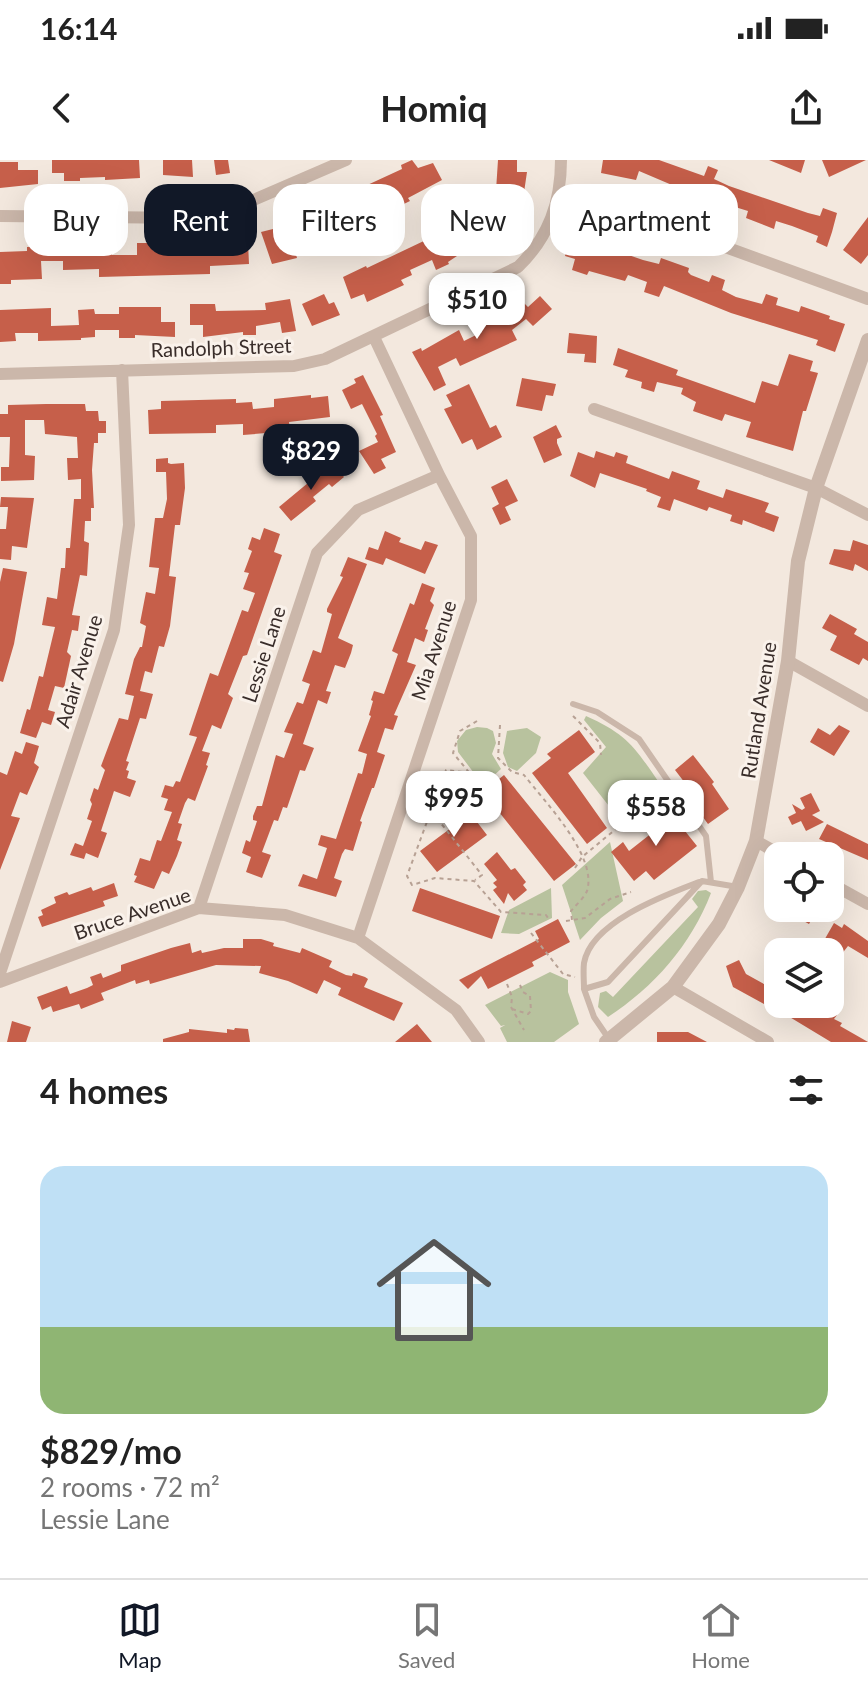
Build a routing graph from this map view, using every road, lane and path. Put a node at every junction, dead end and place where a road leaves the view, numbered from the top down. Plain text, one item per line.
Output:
1 (346, 160) edge
2 (561, 160) edge
3 (560, 184) edge
4 (0, 216) edge
5 (550, 220) edge
6 (738, 252) edge
7 (868, 299) edge
8 (374, 337) junction
9 (868, 340) edge
10 (122, 370) junction
11 (0, 374) edge
12 (594, 409) dead end
13 (439, 475) junction
14 (816, 488) junction
15 (868, 515) edge
16 (788, 661) junction
17 (573, 704) dead end
18 (868, 706) edge
19 (570, 712) dead end
20 (477, 721) dead end
21 (500, 725) dead end
22 (601, 755) dead end
23 (470, 773) junction
24 (482, 788) dead end
25 (662, 791) dead end
26 (431, 811) junction
27 (756, 841) junction
28 (764, 845) edge
29 (582, 857) junction
30 (575, 868) dead end
31 (474, 881) junction
32 (706, 882) junction
33 (738, 887) junction
34 (844, 891) edge
35 (631, 892) dead end
36 (868, 904) edge
37 (199, 908) junction
38 (548, 918) dead end
39 (572, 920) junction
40 (566, 921) dead end
41 (531, 933) dead end
42 (358, 938) junction
43 (0, 973) edge
44 (584, 979) junction
45 (0, 982) edge
46 (507, 984) dead end
47 (520, 985) dead end
48 (673, 987) junction
49 (584, 989) junction
50 (512, 1009) junction
51 (524, 1030) dead end
52 (608, 1041) edge
53 (479, 1042) edge
54 (768, 1042) edge

1 - 4 street
2 - 3 street, Randolph Street
5 - 8 street, Randolph Street
6 - 7 street
8 - 10 street, Randolph Street
8 - 13 street, Mia Avenue
9 - 14 street, Rutland Avenue
10 - 11 street, Randolph Street
10 - 43 street, Adair Avenue
12 - 14 street
13 - 37 street, Lessie Lane
13 - 42 street, Mia Avenue
14 - 15 street
14 - 16 street, Rutland Avenue
16 - 18 street
16 - 27 street, Rutland Avenue
17 - 32 lane
19 - 22 path
20 - 23 path
21 - 29 path
23 - 24 path
23 - 26 path
25 - 29 path
26 - 31 path
26 - 31 path
27 - 28 street
27 - 33 street, Rutland Avenue
29 - 30 path
29 - 39 path
31 - 38 path
32 - 33 lane
32 - 44 lane
32 - 49 lane
33 - 48 street, Rutland Avenue
34 - 36 street
35 - 39 path
37 - 42 street, Bruce Avenue
37 - 45 street, Bruce Avenue
39 - 40 path
41 - 44 path
42 - 53 street, Bruce Avenue
44 - 49 lane
46 - 50 path
47 - 50 path
48 - 52 street, Rutland Avenue
48 - 54 street
49 - 52 lane
50 - 51 path

